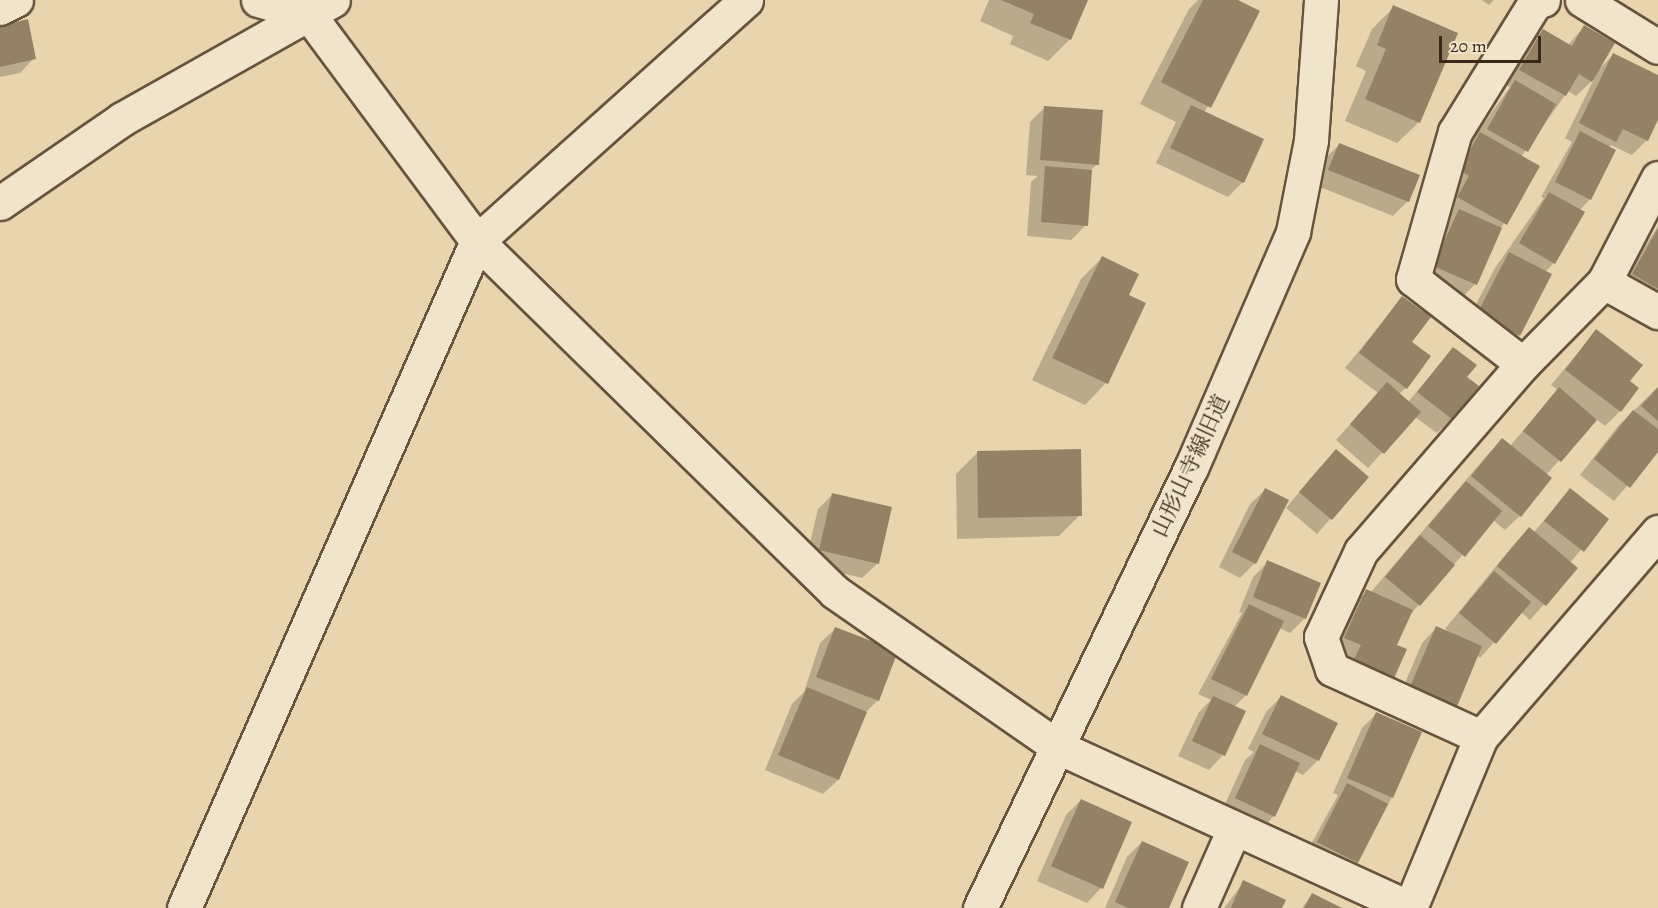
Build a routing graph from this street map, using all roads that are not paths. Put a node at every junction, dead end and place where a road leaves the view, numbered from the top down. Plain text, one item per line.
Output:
1 (16, 0) edge
2 (258, 0) edge
3 (746, 0) edge
4 (1321, 0) edge
5 (1543, 0) edge
6 (1582, 0) edge
7 (313, 4) edge
8 (0, 8) edge
9 (1658, 47) edge
10 (1658, 178) edge
11 (0, 203) edge
12 (477, 241) junction
13 (1604, 282) junction
14 (1658, 312) edge
15 (1523, 364) junction
16 (1658, 532) edge
17 (1481, 737) junction
18 (1058, 747) junction
19 (1234, 829) junction
20 (184, 908) edge
21 (980, 908) edge
22 (1199, 908) edge
23 (1409, 908) edge

1 - 8 street
2 - 7 street
3 - 12 street
4 - 18 street, 山形山寺線旧道
5 - 15 street
6 - 9 street
7 - 11 street
7 - 12 street
10 - 13 street
12 - 18 street
12 - 20 street
13 - 14 street
13 - 15 street
15 - 17 street
16 - 17 street
17 - 23 street
18 - 19 street
18 - 21 street, 山形山寺線旧道
19 - 22 street
19 - 23 street

